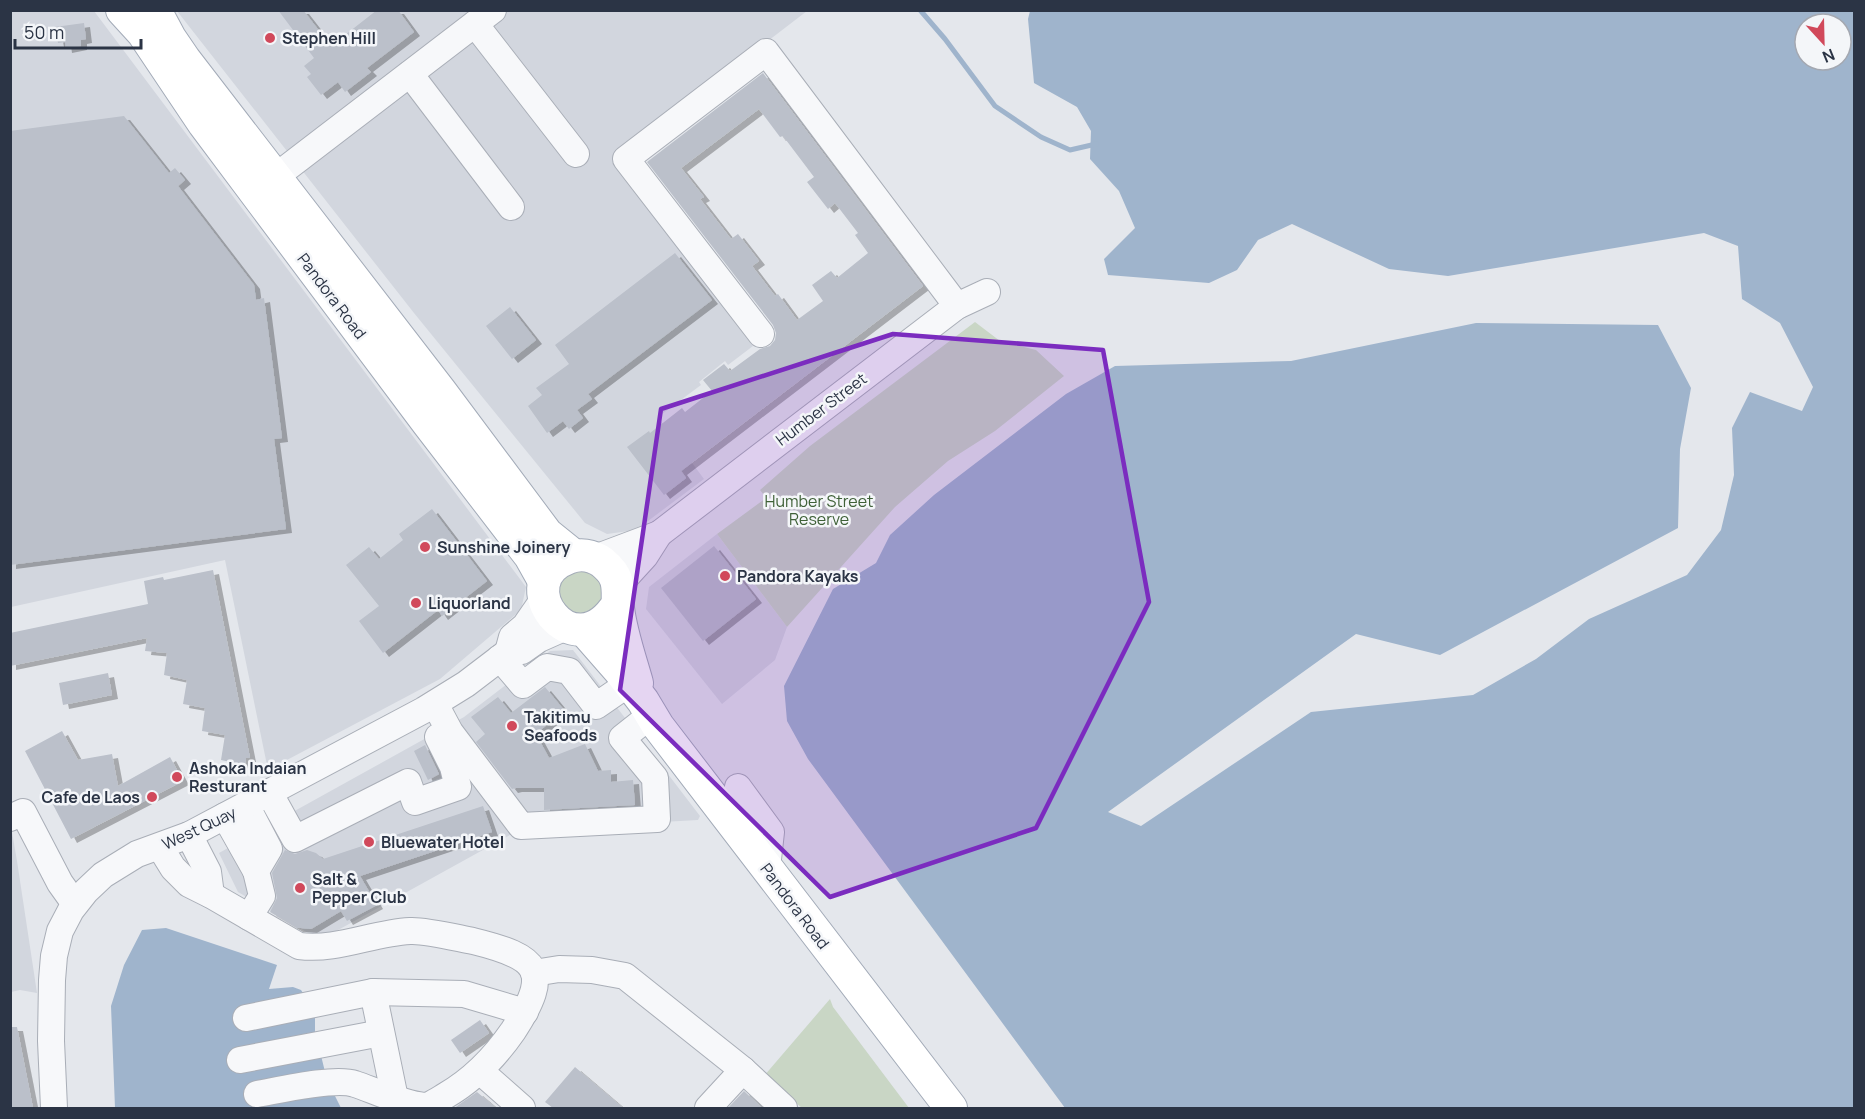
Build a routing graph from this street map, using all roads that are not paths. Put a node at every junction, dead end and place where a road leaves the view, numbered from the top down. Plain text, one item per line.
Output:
1 (122, 10) edge
2 (155, 10) edge
3 (484, 17) edge
4 (410, 74) junction
5 (576, 154) dead end
6 (275, 177) junction
7 (511, 207) dead end
8 (987, 292) dead end
9 (957, 306) junction
10 (761, 334) dead end
11 (659, 534) junction
12 (584, 556) junction
13 (544, 591) junction
14 (618, 599) junction
15 (575, 629) junction
16 (504, 655) junction
17 (641, 700) junction
18 (430, 707) junction
19 (738, 787) dead end
20 (269, 792) junction
21 (236, 811) junction
22 (10, 818) edge
23 (189, 835) junction
24 (160, 847) junction
25 (766, 868) junction
26 (211, 895) junction
27 (75, 904) junction
28 (249, 917) junction
29 (534, 973) junction
30 (373, 992) junction
31 (525, 1012) junction
32 (246, 1018) dead end
33 (381, 1033) junction
34 (240, 1060) dead end
35 (743, 1070) junction
36 (480, 1071) junction
37 (257, 1094) dead end
38 (396, 1104) edge
39 (54, 1108) edge
40 (522, 1108) edge
41 (708, 1108) edge
42 (784, 1108) edge
43 (951, 1108) edge

1 - 13 main road, Pandora Road
2 - 6 main road, Pandora Road
3 - 4 street
3 - 5 street
4 - 6 street
4 - 7 street
6 - 12 main road, Pandora Road
8 - 9 street, Humber Street
9 - 10 street
9 - 11 street, Humber Street
11 - 12 street, Humber Street
11 - 14 street, Humber Street
12 - 13 main road
12 - 14 main road
13 - 15 main road
13 - 16 street, West Quay
14 - 15 main road
14 - 17 main road
15 - 16 street, West Quay
15 - 17 main road, Pandora Road
16 - 17 street
16 - 18 street, West Quay
17 - 18 street
17 - 25 main road, Pandora Road
18 - 20 street, West Quay
18 - 20 street
19 - 25 street
20 - 21 street, West Quay
21 - 23 street, West Quay
21 - 28 street
22 - 27 street
23 - 24 street, West Quay
23 - 26 street
24 - 26 street
24 - 27 street, West Quay
25 - 43 main road, Pandora Road
26 - 28 street
27 - 39 street, West Quay
28 - 29 street
29 - 31 street
29 - 35 street
30 - 31 street
30 - 32 street
30 - 33 street
31 - 36 street
33 - 34 street
33 - 38 street
35 - 41 street
35 - 42 street
36 - 38 street
36 - 40 street
37 - 38 street

